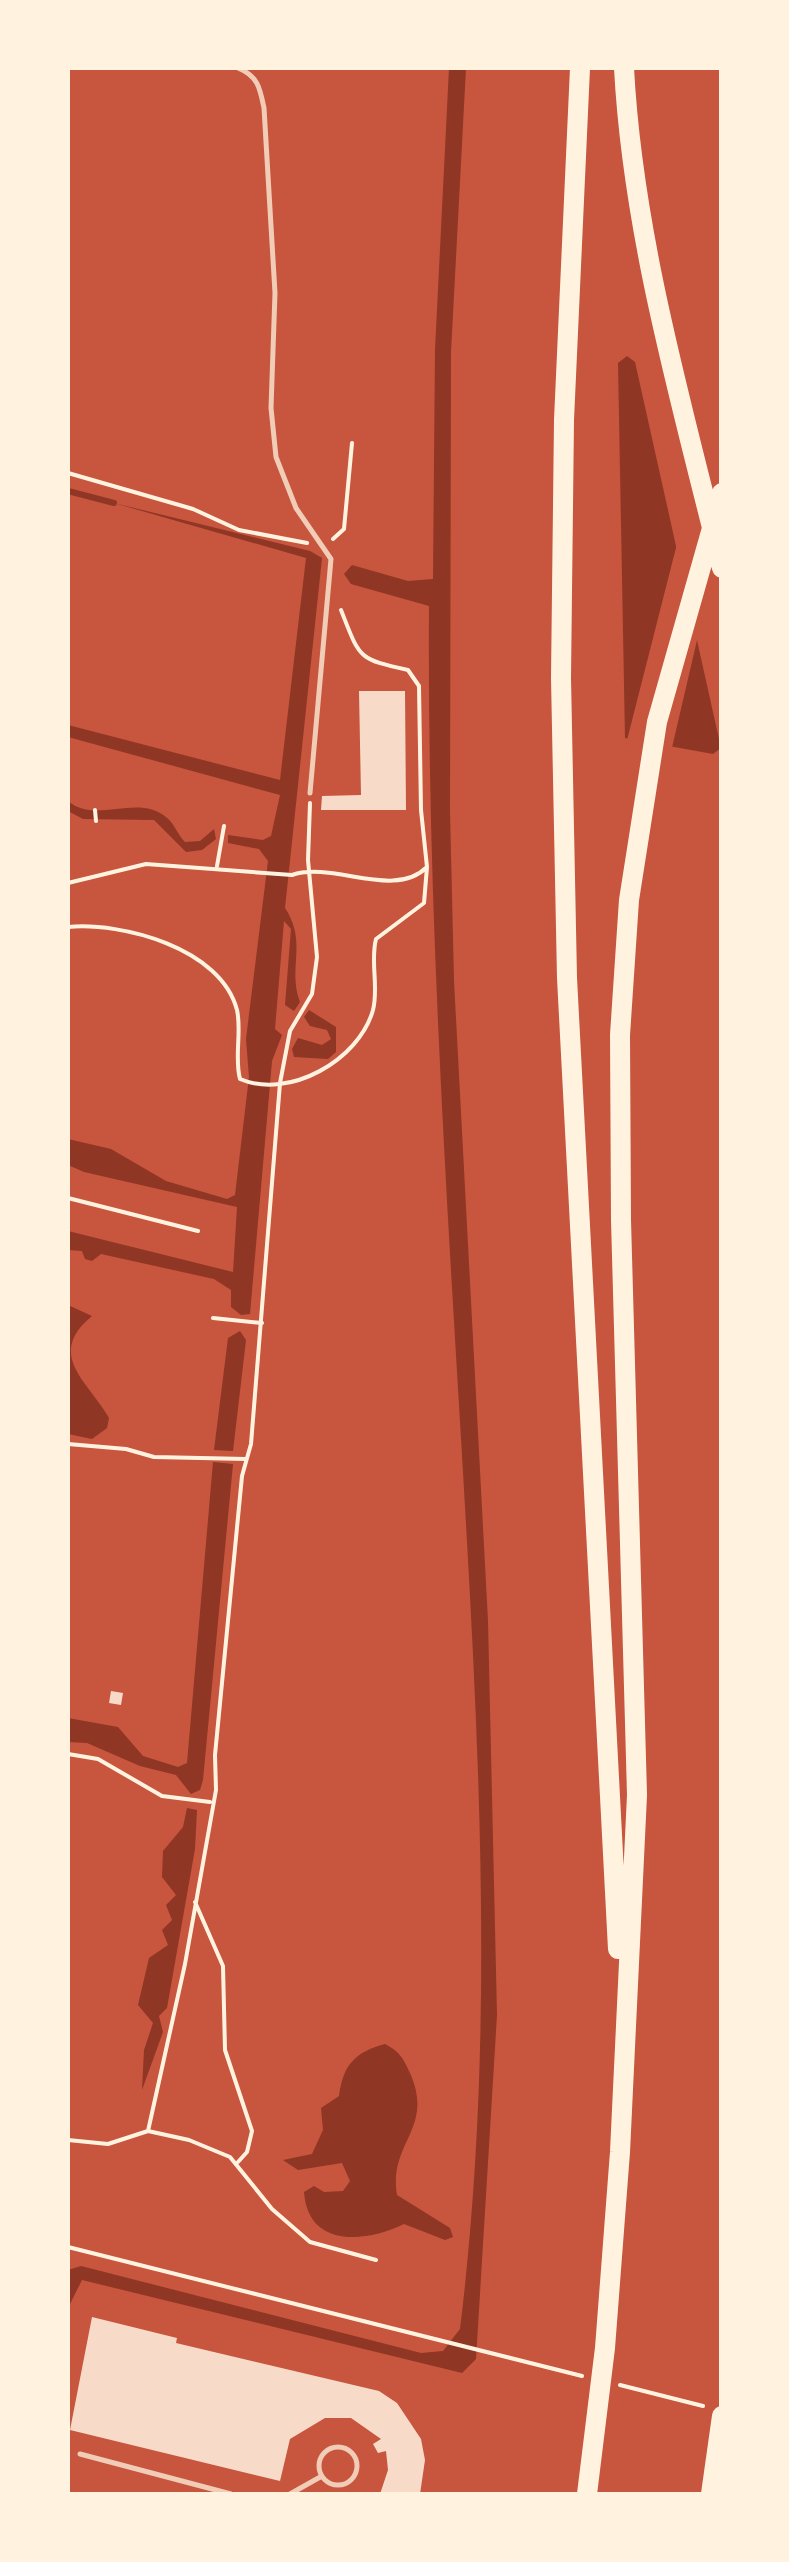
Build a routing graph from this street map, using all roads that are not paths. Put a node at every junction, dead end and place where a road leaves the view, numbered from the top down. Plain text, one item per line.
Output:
1 (238, 68) edge
2 (580, 68) edge
3 (624, 68) edge
4 (722, 493) edge
5 (722, 568) edge
6 (310, 793) road end
7 (624, 2052) junction
8 (722, 2416) edge
9 (80, 2454) dead end
10 (322, 2476) junction
11 (231, 2494) edge
12 (290, 2494) edge
13 (586, 2494) edge
14 (711, 2494) edge

1 - 6 lane
2 - 7 highway
3 - 5 highway
4 - 7 highway
7 - 13 highway
8 - 14 highway
9 - 11 lane
10 - 10 lane
10 - 12 lane

